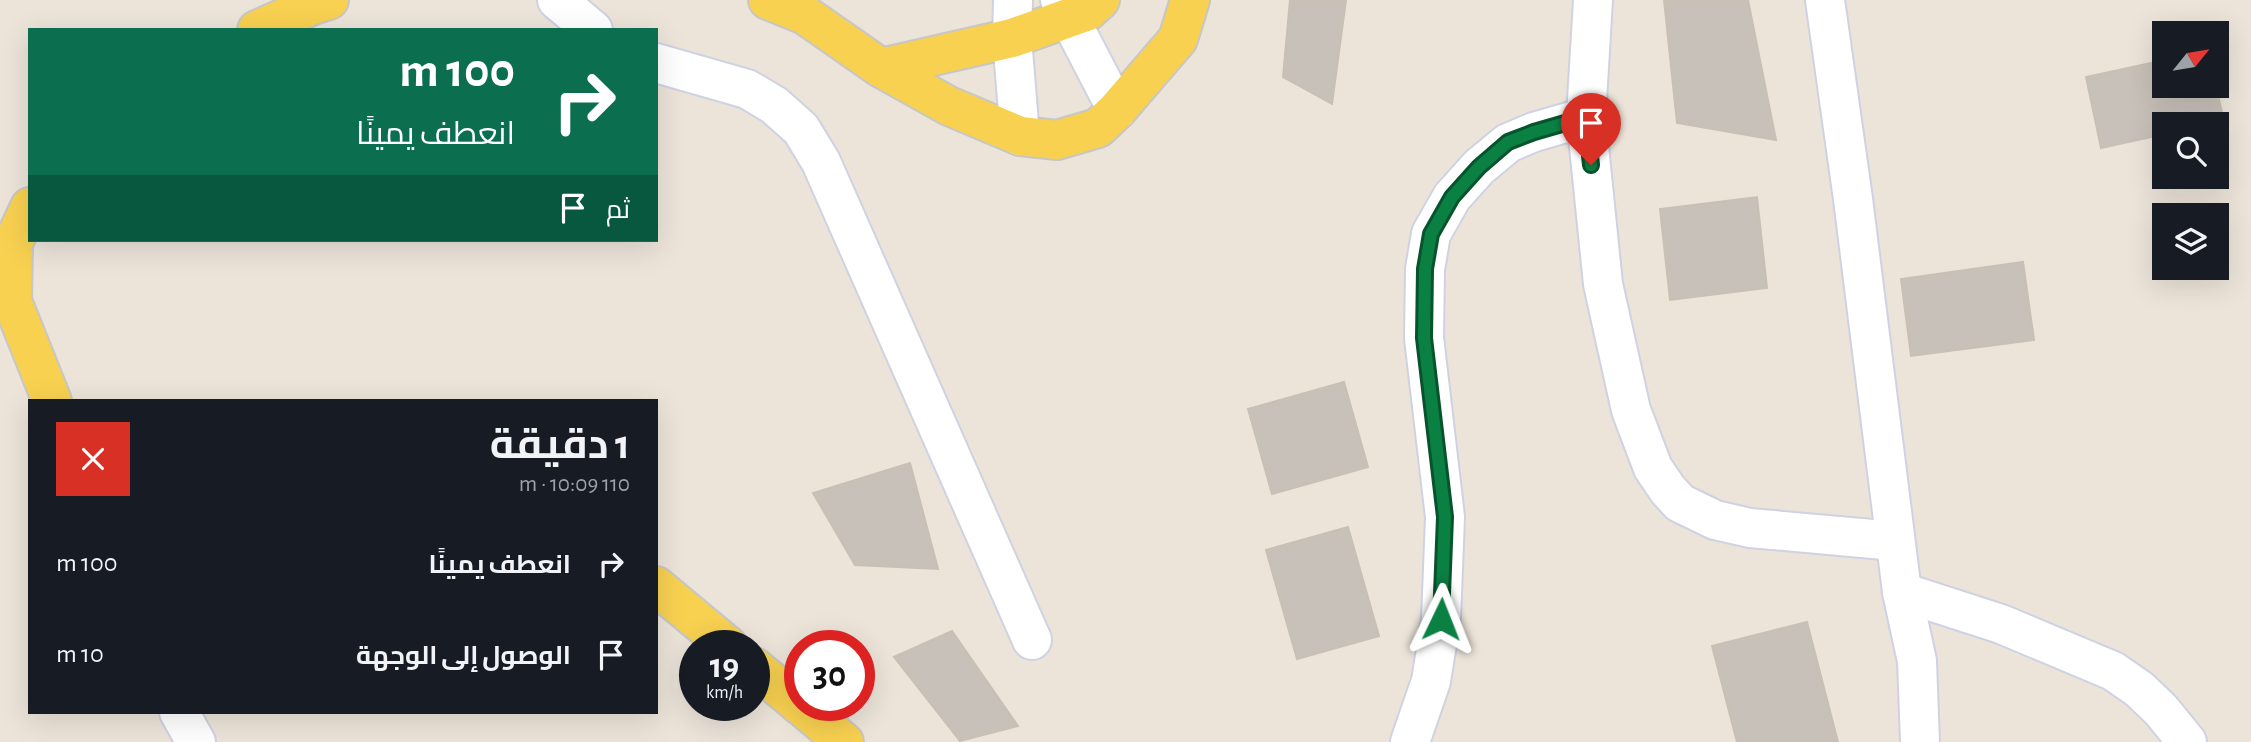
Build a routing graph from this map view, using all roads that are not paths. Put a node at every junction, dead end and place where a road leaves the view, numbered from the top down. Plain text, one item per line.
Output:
1 (557, 0) edge
2 (768, 0) edge
3 (1013, 0) edge
4 (1190, 0) edge
5 (1593, 0) edge
6 (1825, 0) edge
7 (318, 2) edge
8 (1076, 6) edge
9 (802, 7) edge
10 (261, 28) edge
11 (591, 28) edge
12 (1012, 38) junction
13 (658, 64) edge
14 (881, 68) junction
15 (1117, 110) junction
16 (1586, 117) junction
17 (1020, 136) junction
18 (28, 211) edge
19 (51, 399) edge
20 (1895, 541) junction
21 (658, 588) edge
22 (1902, 592) junction
23 (710, 630) edge
24 (1032, 640) dead end
25 (770, 680) edge
26 (784, 692) edge
27 (180, 714) edge
28 (819, 721) edge
29 (196, 742) edge
30 (844, 742) edge
31 (1410, 742) edge
32 (1920, 742) edge
33 (2187, 742) edge

1 - 11 street
2 - 9 main road
3 - 12 street
4 - 15 main road
5 - 16 street
6 - 20 street
7 - 10 main road
8 - 12 main road
8 - 15 street
9 - 14 main road
12 - 14 main road
12 - 17 street
13 - 24 street
14 - 17 main road
15 - 17 main road
16 - 20 street
16 - 31 street
18 - 19 main road
20 - 22 street
21 - 23 main road
22 - 32 street
22 - 33 street
25 - 26 main road
27 - 29 street
28 - 30 main road

